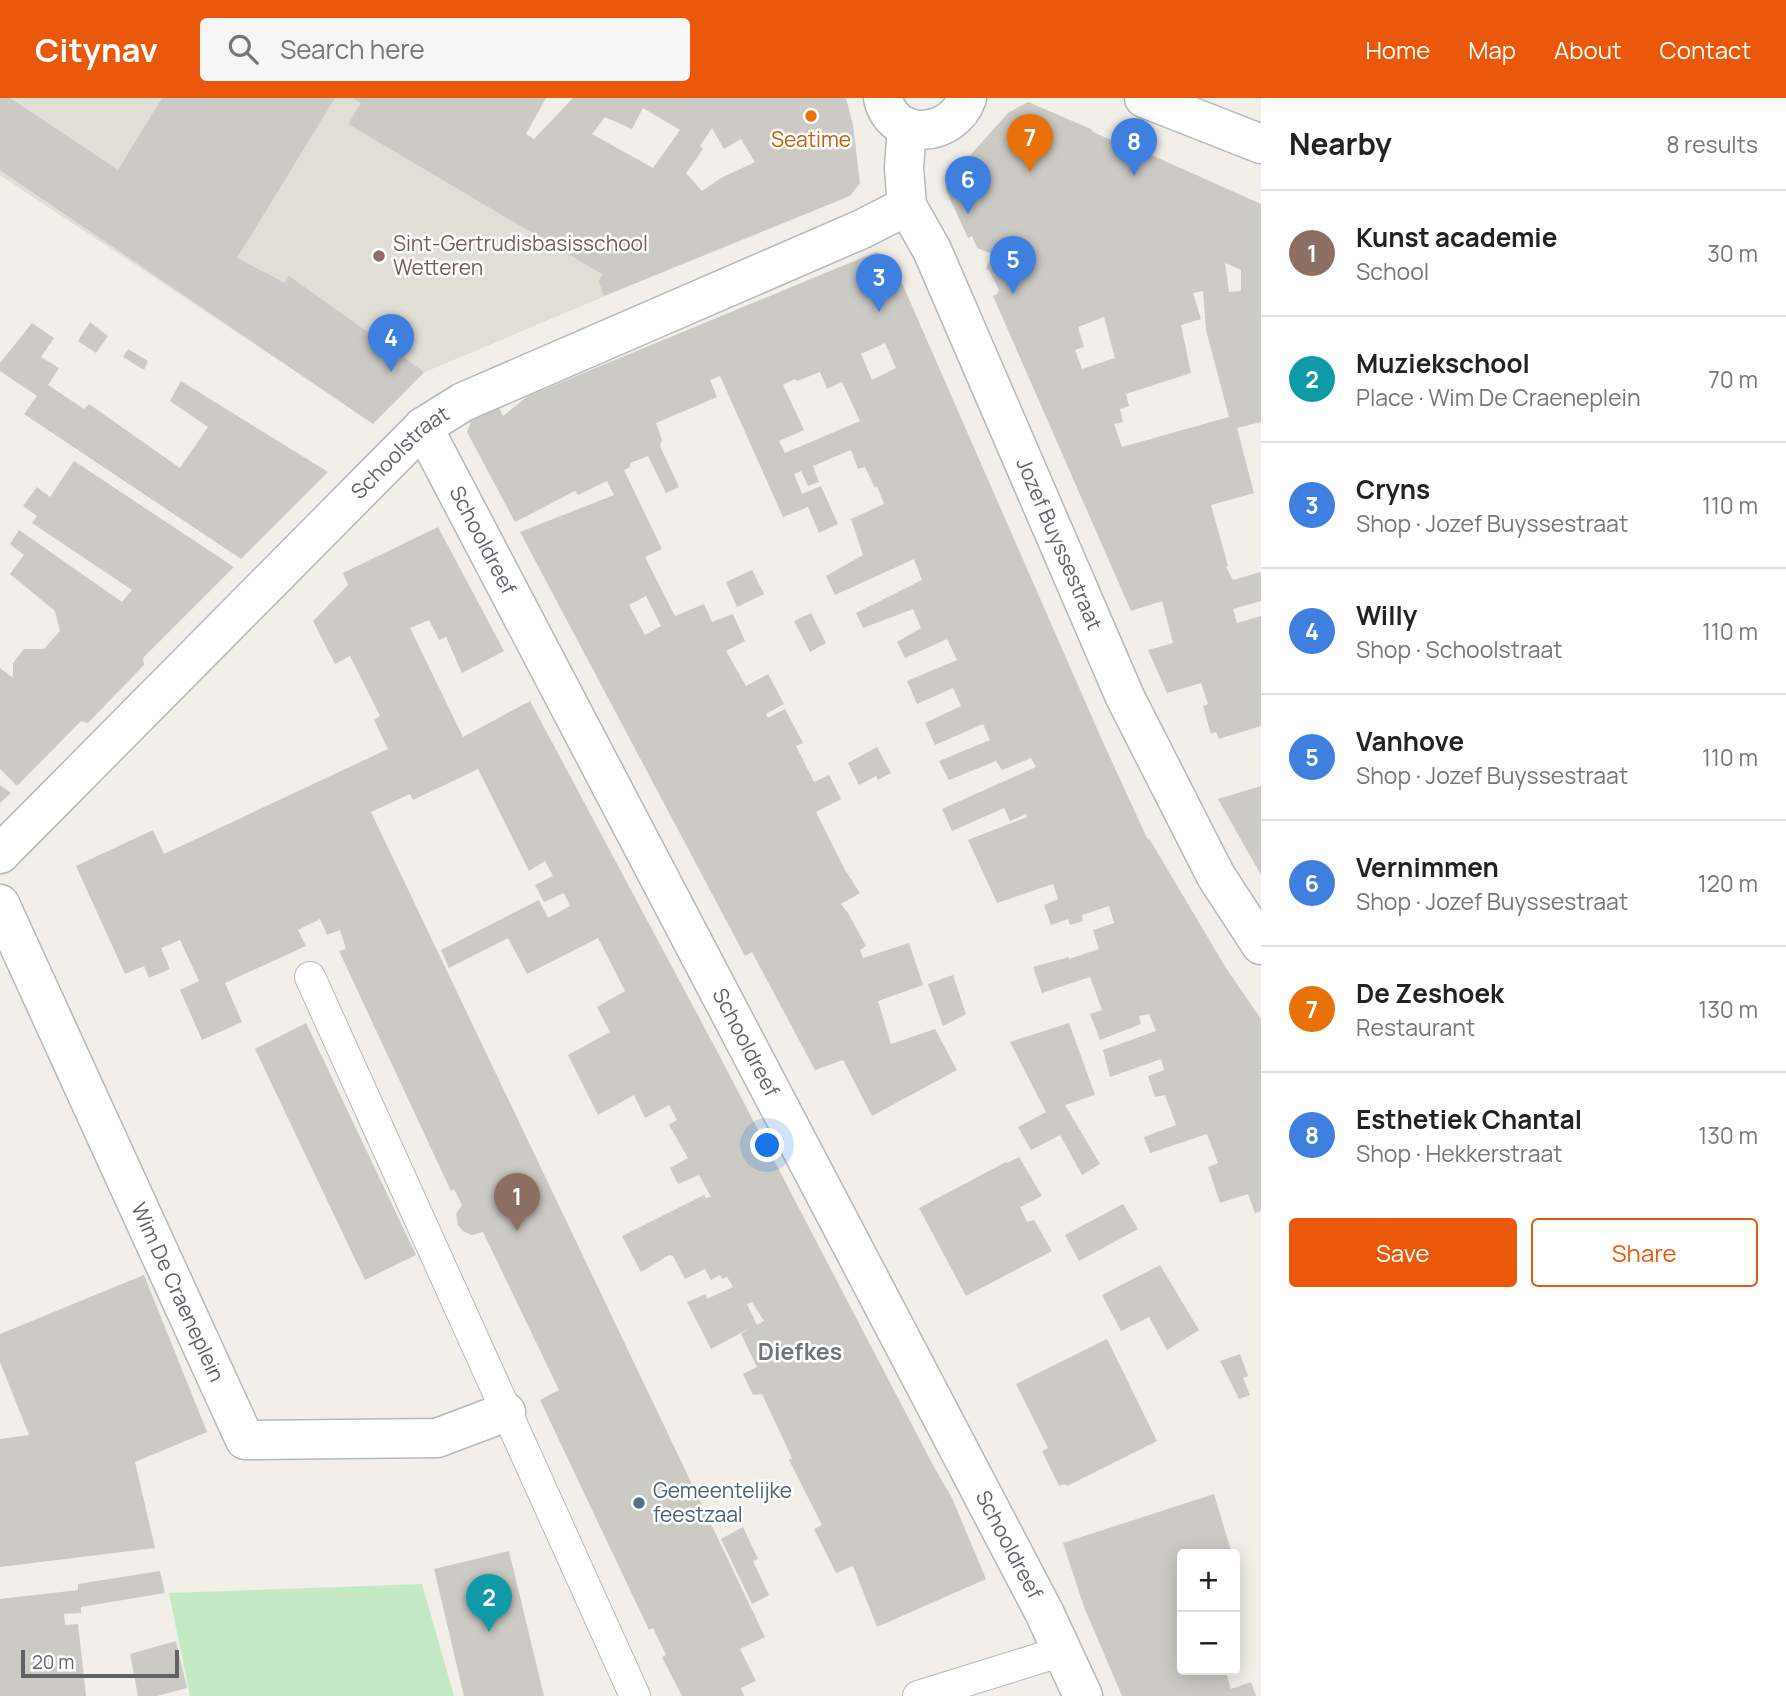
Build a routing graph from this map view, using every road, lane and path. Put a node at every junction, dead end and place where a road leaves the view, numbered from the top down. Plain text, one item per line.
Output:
1 (883, 98) edge
2 (967, 98) edge
3 (1144, 98) edge
4 (907, 127) junction
5 (1261, 144) edge
6 (907, 206) junction
7 (423, 427) junction
8 (0, 854) edge
9 (0, 904) edge
10 (1261, 945) edge
11 (310, 977) dead end
12 (506, 1412) junction
13 (1063, 1651) junction
14 (635, 1696) edge
15 (918, 1696) edge
16 (1083, 1696) edge

1 - 4 street
2 - 4 street
3 - 5 street
4 - 6 street, Jozef Buyssestraat
6 - 7 street, Schoolstraat
6 - 10 street, Jozef Buyssestraat
7 - 8 street, Schoolstraat
7 - 13 street, Schooldreef
9 - 12 street, Wim De Craeneplein
11 - 12 lane
12 - 14 lane
13 - 15 lane
13 - 16 street, Schooldreef

